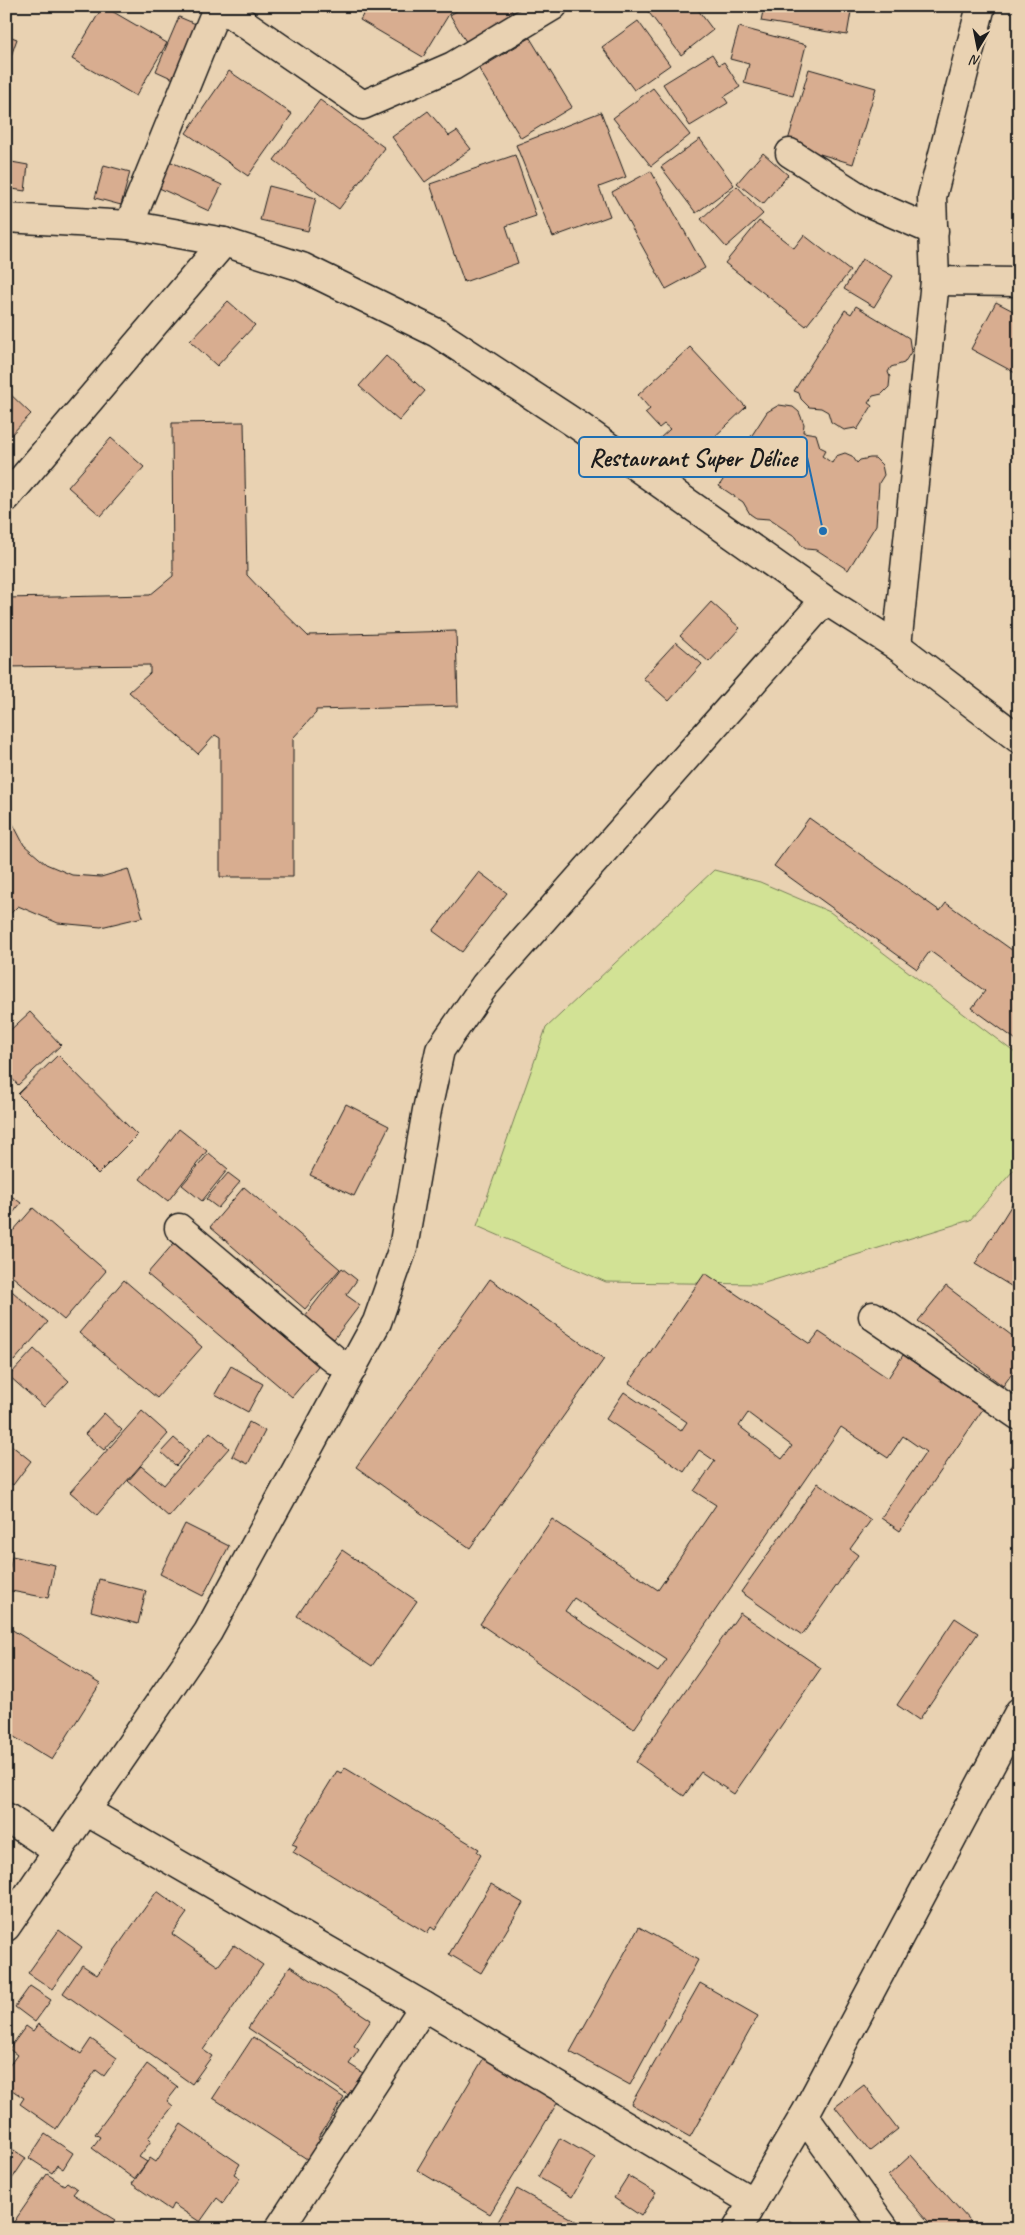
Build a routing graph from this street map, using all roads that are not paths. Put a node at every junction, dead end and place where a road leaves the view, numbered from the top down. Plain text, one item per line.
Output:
1 (219, 6) edge
2 (554, 6) edge
3 (981, 6) edge
4 (790, 153) dead end
5 (6, 218) edge
6 (129, 225) junction
7 (934, 231) junction
8 (224, 242) junction
9 (935, 281) junction
10 (1019, 282) edge
11 (6, 498) edge
12 (825, 600) junction
13 (897, 646) junction
14 (1019, 739) edge
15 (179, 1228) dead end
16 (873, 1316) dead end
17 (352, 1369) junction
18 (1019, 1416) edge
19 (1019, 1712) edge
20 (86, 1811) junction
21 (6, 1817) edge
22 (59, 1852) junction
23 (6, 1927) edge
24 (424, 2006) junction
25 (804, 2116) junction
26 (753, 2202) junction
27 (280, 2229) edge
28 (737, 2229) edge
29 (885, 2229) edge

1 - 2 street
1 - 6 street
3 - 7 street
4 - 7 street
5 - 6 street
6 - 8 street
7 - 9 street
8 - 11 street
8 - 12 street
9 - 10 street
9 - 13 street
12 - 13 street
12 - 17 street
13 - 14 street
15 - 17 street
16 - 18 street
17 - 20 street
19 - 25 street
20 - 22 street
20 - 24 street
21 - 22 street
22 - 23 street
24 - 26 street
24 - 27 street
25 - 26 street
25 - 29 street
26 - 28 street

